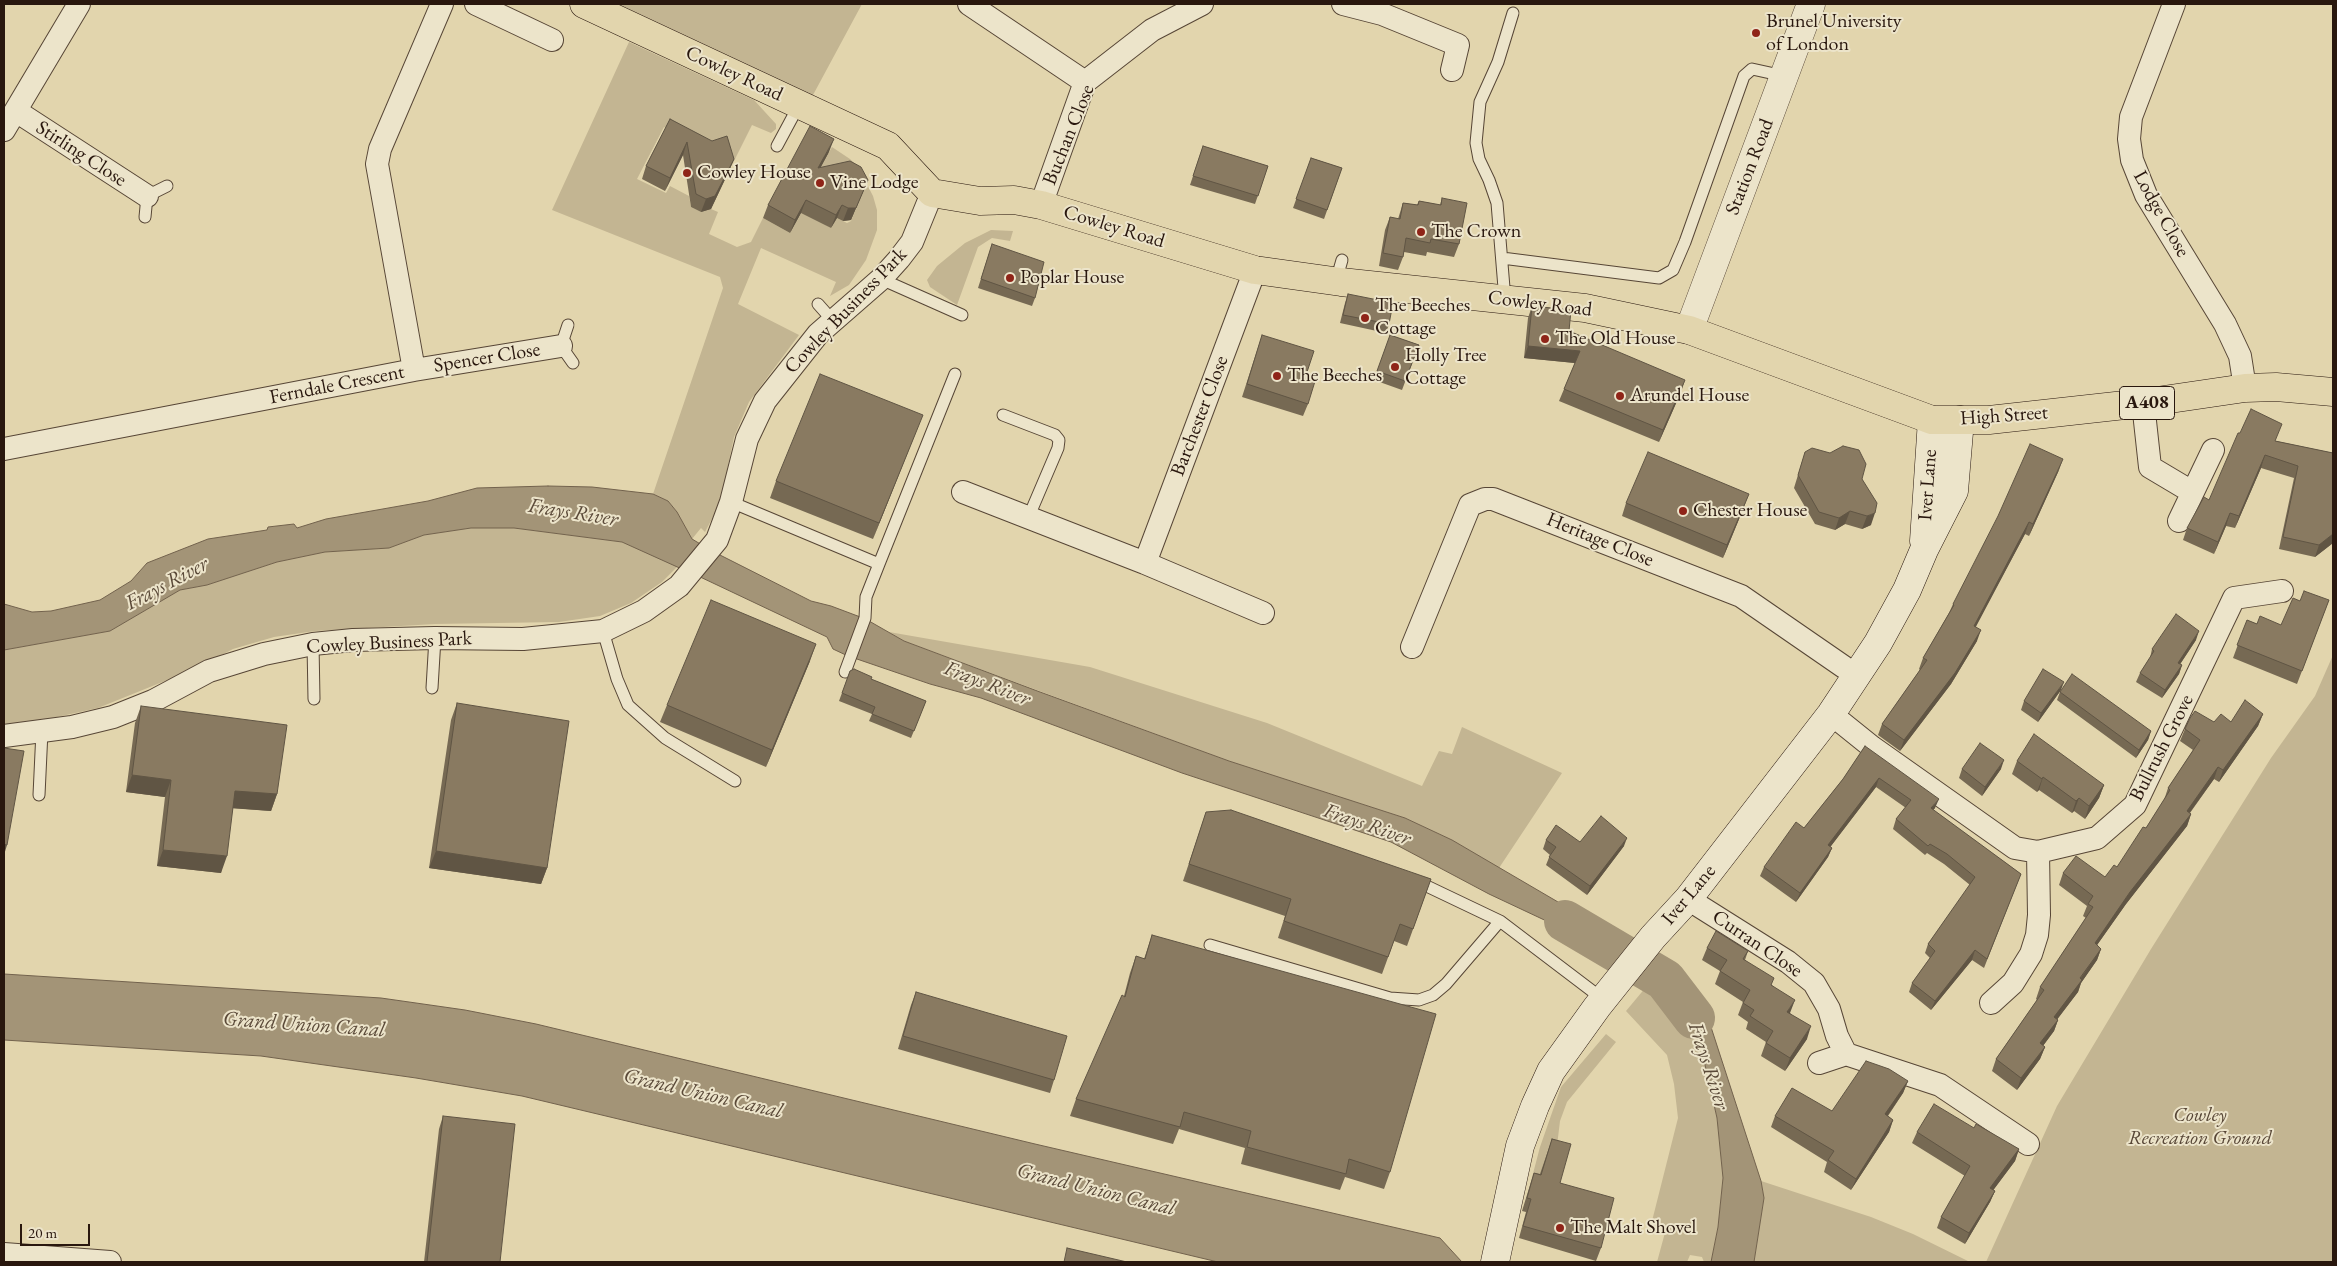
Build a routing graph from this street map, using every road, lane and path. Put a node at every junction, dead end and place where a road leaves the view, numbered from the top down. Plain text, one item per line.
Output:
1 (79, 4) edge
2 (442, 4) edge
3 (476, 4) edge
4 (584, 4) edge
5 (1200, 4) edge
6 (1343, 4) edge
7 (1811, 4) edge
8 (2174, 4) edge
9 (983, 8) edge
10 (505, 10) edge
11 (1513, 13) dead end
12 (552, 40) dead end
13 (1452, 70) dead end
14 (1784, 76) junction
15 (1085, 82) junction
16 (799, 105) junction
17 (16, 111) junction
18 (4, 130) edge
19 (777, 146) dead end
20 (167, 186) dead end
21 (932, 193) junction
22 (1041, 205) junction
23 (146, 207) joint
24 (1502, 258) junction
25 (1256, 270) junction
26 (881, 280) junction
27 (1505, 300) junction
28 (818, 304) dead end
29 (962, 315) dead end
30 (833, 321) junction
31 (568, 325) dead end
32 (1689, 330) junction
33 (567, 355) joint
34 (414, 370) junction
35 (955, 374) dead end
36 (2245, 388) junction
37 (2333, 392) edge
38 (2143, 404) junction
39 (1003, 415) dead end
40 (1932, 420) junction
41 (1960, 420) junction
42 (4, 449) edge
43 (2213, 450) dead end
44 (963, 492) dead end
45 (2192, 492) junction
46 (731, 502) junction
47 (1028, 516) junction
48 (2179, 521) dead end
49 (1924, 550) junction
50 (1145, 563) junction
51 (879, 564) junction
52 (2282, 591) dead end
53 (1263, 613) dead end
54 (603, 630) junction
55 (435, 638) junction
56 (313, 644) junction
57 (1412, 647) dead end
58 (845, 672) dead end
59 (1856, 676) junction
60 (432, 688) dead end
61 (314, 699) dead end
62 (1830, 714) junction
63 (42, 731) junction
64 (4, 736) edge
65 (735, 781) dead end
66 (39, 795) dead end
67 (2038, 852) junction
68 (1407, 877) edge
69 (1688, 900) junction
70 (1500, 921) junction
71 (1210, 945) dead end
72 (1610, 992) junction
73 (1991, 1003) dead end
74 (1846, 1054) junction
75 (1819, 1064) dead end
76 (2028, 1144) dead end
77 (4, 1254) edge
78 (63, 1260) edge
79 (1495, 1260) edge
80 (110, 1262) edge

1 - 17 street
2 - 34 street, Ferndale Crescent
3 - 10 street
4 - 16 main road, Cowley Road
5 - 15 street, Buchan Close
6 - 13 street
7 - 14 main road, Station Road
8 - 36 street, Lodge Close
9 - 15 street
10 - 12 street
11 - 24 lane
14 - 24 lane
14 - 32 main road, Station Road
15 - 22 street, Buchan Close
16 - 19 lane
16 - 21 main road, Cowley Road
17 - 18 street
17 - 23 street, Stirling Close
20 - 23 lane
21 - 22 main road, Cowley Road / A408
21 - 26 street, Cowley Business Park
22 - 25 main road, Cowley Road / A408
24 - 27 lane
25 - 27 main road, Cowley Road / A408
25 - 50 street, Barchester Close
26 - 29 lane
26 - 30 street, Cowley Business Park
27 - 32 main road, Cowley Road / A408
28 - 30 lane
30 - 46 street, Cowley Business Park
31 - 33 lane
32 - 40 main road, High Street / A408
33 - 34 street, Spencer Close
34 - 42 street, Ferndale Crescent
35 - 51 lane
36 - 37 main road, High Street / A408
36 - 38 main road, High Street / A408
38 - 41 main road, High Street / A408
38 - 45 street
39 - 47 lane
40 - 41 main road, High Street / A408
40 - 49 main road, Iver Lane
41 - 49 main road, Iver Lane
43 - 45 street
44 - 47 street
45 - 48 street
46 - 51 lane
46 - 54 street, Cowley Business Park
47 - 50 street
49 - 59 main road, Iver Lane
50 - 53 street
51 - 58 lane
52 - 67 street, Bullrush Grove
54 - 55 street, Cowley Business Park
54 - 65 lane
55 - 56 street, Cowley Business Park
55 - 60 lane
56 - 61 lane
56 - 63 street, Cowley Business Park
57 - 59 street, Heritage Close
59 - 62 main road, Iver Lane
62 - 67 street, Bullrush Grove
62 - 69 main road, Iver Lane
63 - 64 street, Cowley Business Park
63 - 66 lane
67 - 73 street
68 - 70 lane
69 - 72 main road, Iver Lane
69 - 74 street, Curran Close
70 - 71 lane
70 - 72 lane
72 - 79 main road, Iver Lane
74 - 75 street
74 - 76 street
77 - 78 street
78 - 80 street

